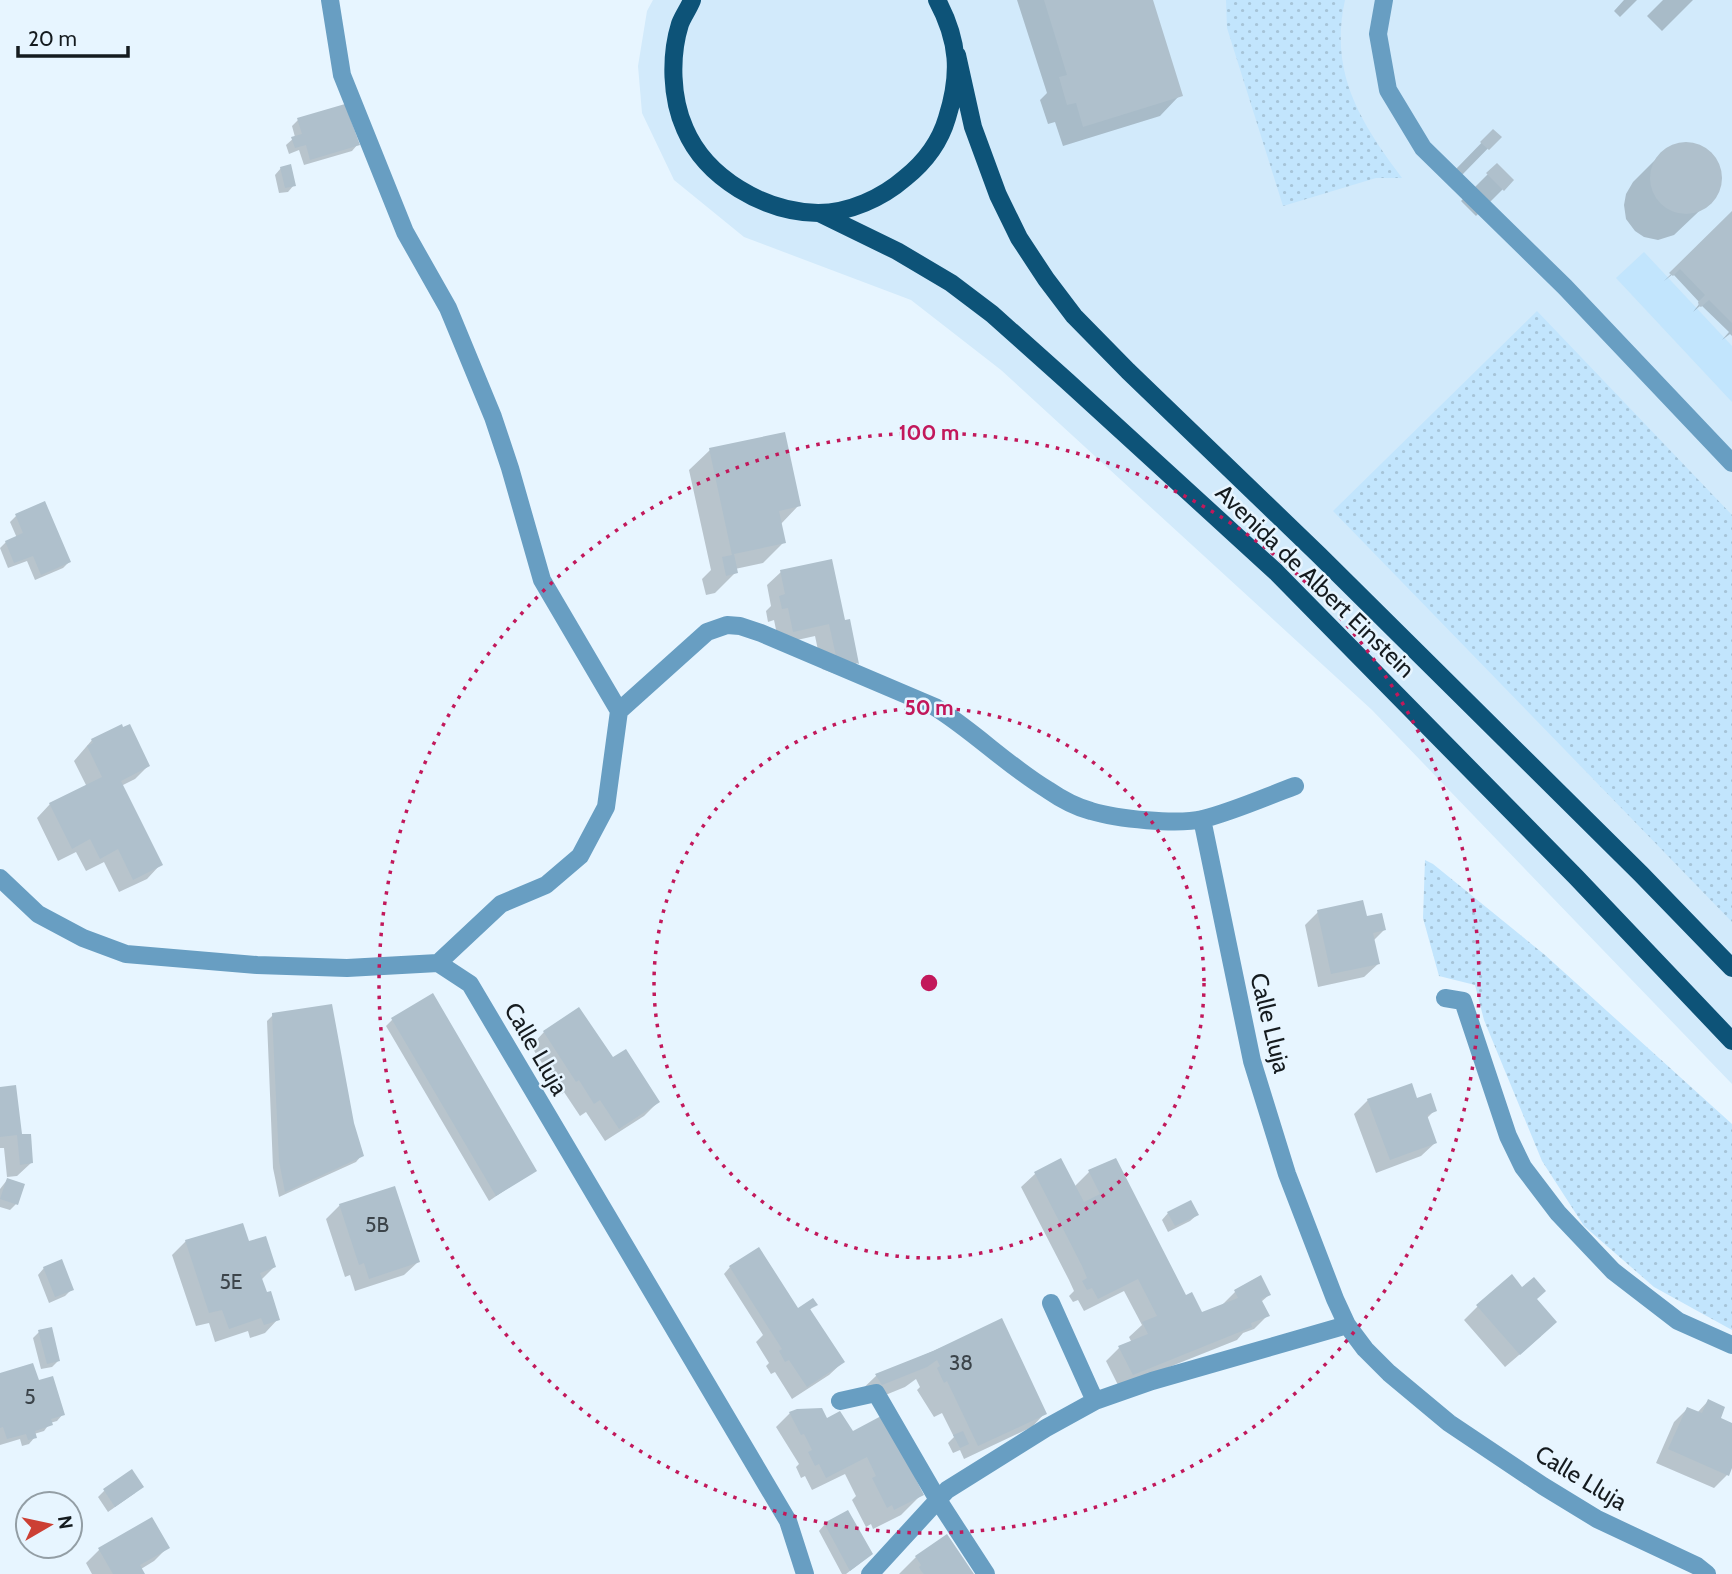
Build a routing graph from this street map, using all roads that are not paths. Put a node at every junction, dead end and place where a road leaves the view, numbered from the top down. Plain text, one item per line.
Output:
1 (330, 0) edge
2 (692, 0) edge
3 (937, 0) edge
4 (1384, 0) edge
5 (957, 55) junction
6 (819, 213) junction
7 (1732, 464) edge
8 (619, 712) junction
9 (1295, 786) dead end
10 (1202, 819) junction
11 (0, 878) edge
12 (438, 963) junction
13 (1732, 968) edge
14 (1445, 998) dead end
15 (1732, 1041) edge
16 (1051, 1303) dead end
17 (1347, 1325) junction
18 (1732, 1345) edge
19 (840, 1401) dead end
20 (1095, 1401) junction
21 (938, 1500) junction
22 (805, 1574) edge
23 (870, 1574) edge
24 (986, 1574) edge
25 (1707, 1574) edge

1 - 8 street
2 - 6 main road
3 - 5 main road
4 - 7 street
5 - 6 main road
5 - 13 main road, Avenida de Albert Einstein
6 - 15 main road, Avenida de Albert Einstein
8 - 10 street
8 - 12 street
9 - 10 street
10 - 17 street, Calle Lluja
11 - 12 street
12 - 22 street, Calle Lluja
14 - 18 street
16 - 20 street
17 - 20 street
17 - 25 street, Calle Lluja
19 - 21 street
20 - 21 street
21 - 23 street
21 - 24 street

